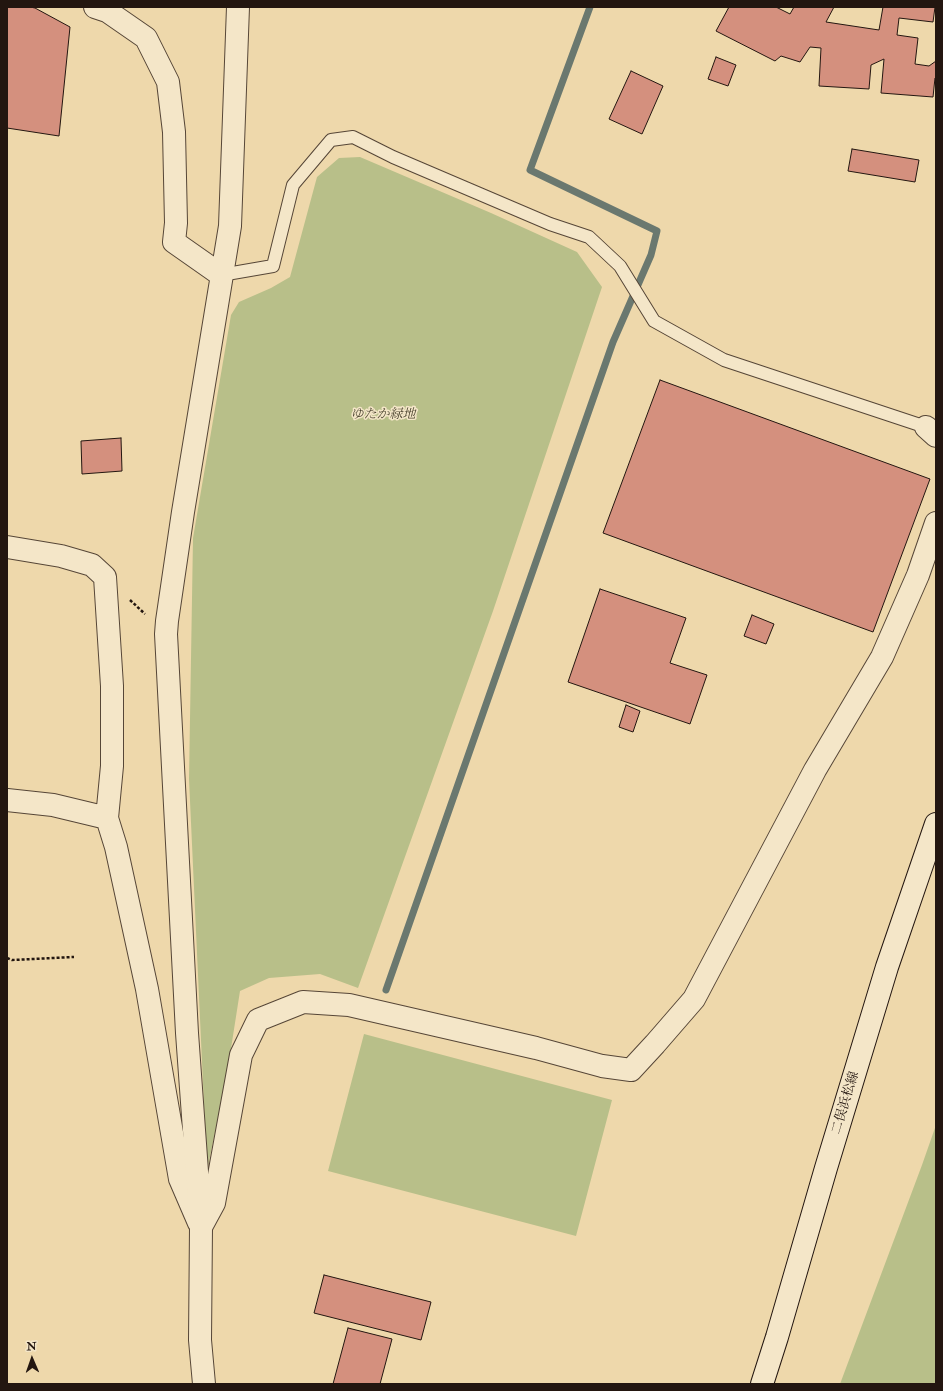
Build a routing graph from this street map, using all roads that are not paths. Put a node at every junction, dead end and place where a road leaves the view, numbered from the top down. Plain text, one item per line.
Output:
1 (94, 7) edge
2 (238, 7) edge
3 (222, 275) junction
4 (931, 431) edge
5 (936, 523) edge
6 (7, 547) edge
7 (7, 800) edge
8 (107, 818) junction
9 (936, 824) edge
10 (201, 1227) junction
11 (204, 1384) edge
12 (762, 1384) edge

1 - 3 street
2 - 3 street
3 - 4 lane
3 - 10 street
5 - 10 street
6 - 8 street
7 - 8 street
8 - 10 street
9 - 12 street, 二俣浜松線
10 - 11 street

